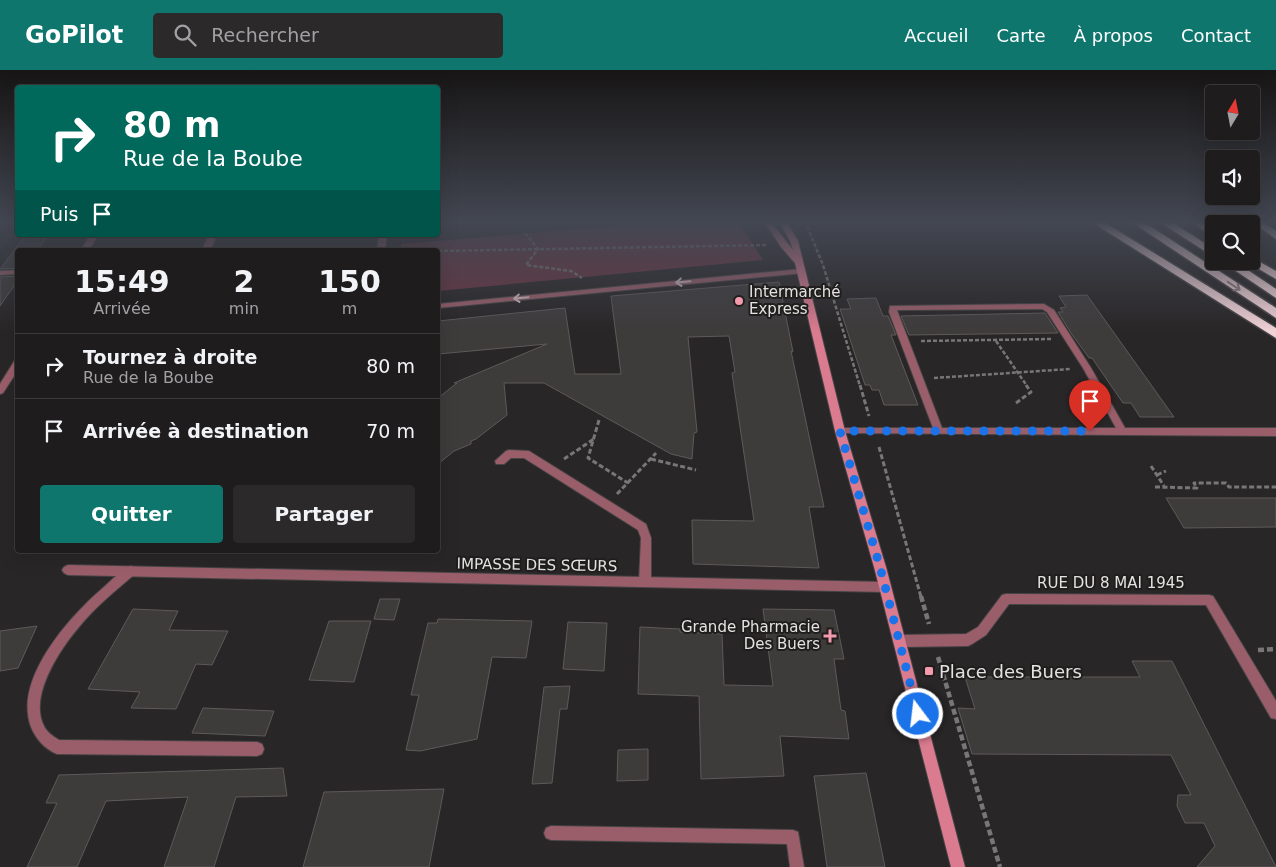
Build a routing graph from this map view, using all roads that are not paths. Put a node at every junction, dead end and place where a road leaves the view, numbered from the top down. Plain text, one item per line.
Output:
1 (794, 258) edge
2 (798, 258) edge
3 (1155, 258) edge
4 (1191, 258) edge
5 (800, 266) junction
6 (1260, 266) edge
7 (1240, 270) edge
8 (15, 272) edge
9 (0, 273) edge
10 (1276, 276) edge
11 (1276, 294) edge
12 (440, 306) edge
13 (1276, 314) edge
14 (1276, 334) edge
15 (15, 367) edge
16 (0, 391) edge
17 (840, 431) junction
18 (939, 431) junction
19 (1122, 431) junction
20 (1276, 432) edge
21 (500, 461) dead end
22 (68, 570) dead end
23 (131, 571) junction
24 (645, 582) junction
25 (885, 587) junction
26 (899, 641) junction
27 (1276, 713) edge
28 (258, 749) dead end
29 (551, 833) dead end
30 (797, 867) edge
31 (958, 867) edge

1 - 5 street
2 - 5 street
3 - 14 highway
4 -> 13 highway
5 -> 12 street
5 - 17 street
6 - 10 highway
7 - 11 highway
8 - 9 street
15 - 16 street
17 - 18 street
17 - 25 street
18 - 19 street
18 - 19 street
19 - 20 street
21 - 24 street
22 - 23 street, IMPASSE DES SŒURS
23 - 24 street, IMPASSE DES SŒURS
23 - 28 street
24 - 25 street, IMPASSE DES SŒURS
25 - 26 street
26 - 27 street, RUE DU 8 MAI 1945
26 - 31 street
29 - 30 street

